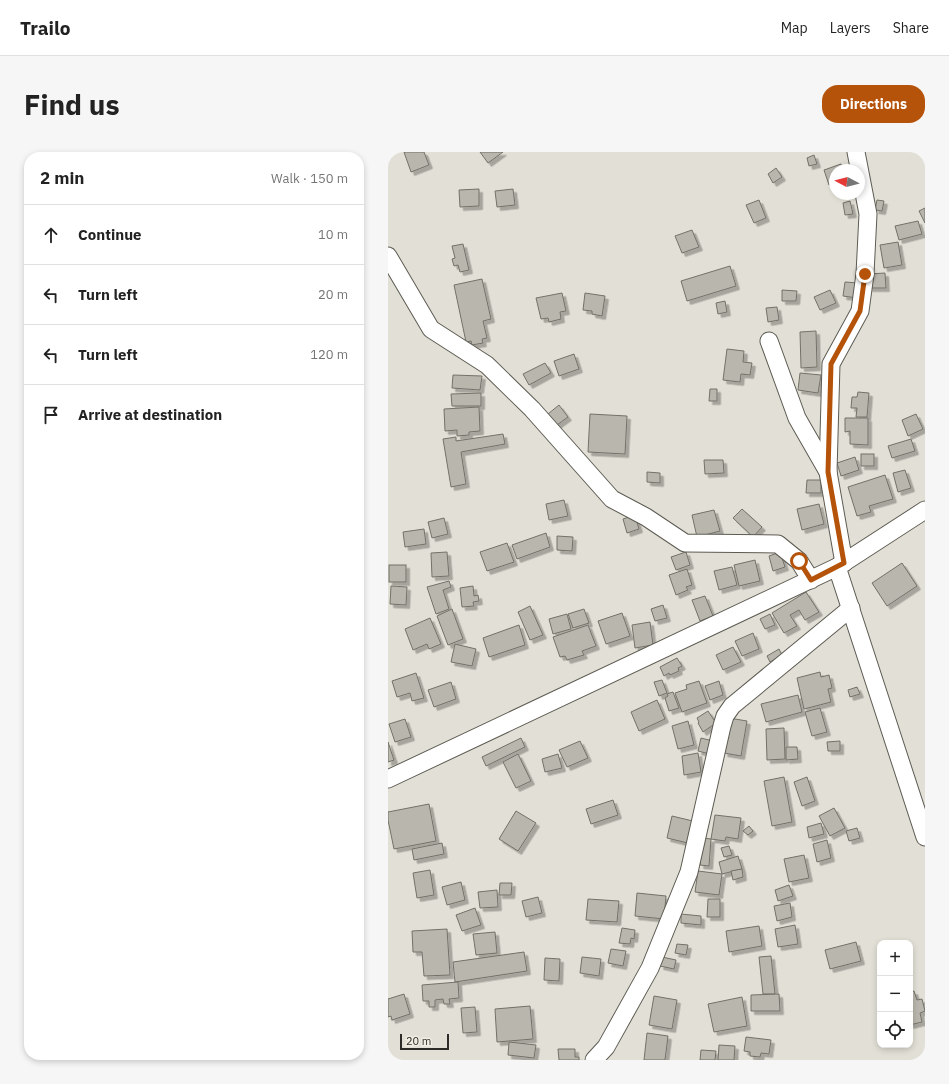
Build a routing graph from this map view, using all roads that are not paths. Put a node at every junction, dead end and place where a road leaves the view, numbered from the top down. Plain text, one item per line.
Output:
1 (856, 152) edge
2 (388, 256) edge
3 (769, 341) dead end
4 (828, 472) junction
5 (925, 510) edge
6 (840, 565) junction
7 (811, 580) junction
8 (851, 608) junction
9 (388, 779) edge
10 (925, 837) edge
11 (594, 1060) edge

1 - 4 street
2 - 7 street
3 - 4 street
4 - 6 street
5 - 6 street
6 - 7 street
6 - 8 street
7 - 9 street
8 - 10 street
8 - 11 street

